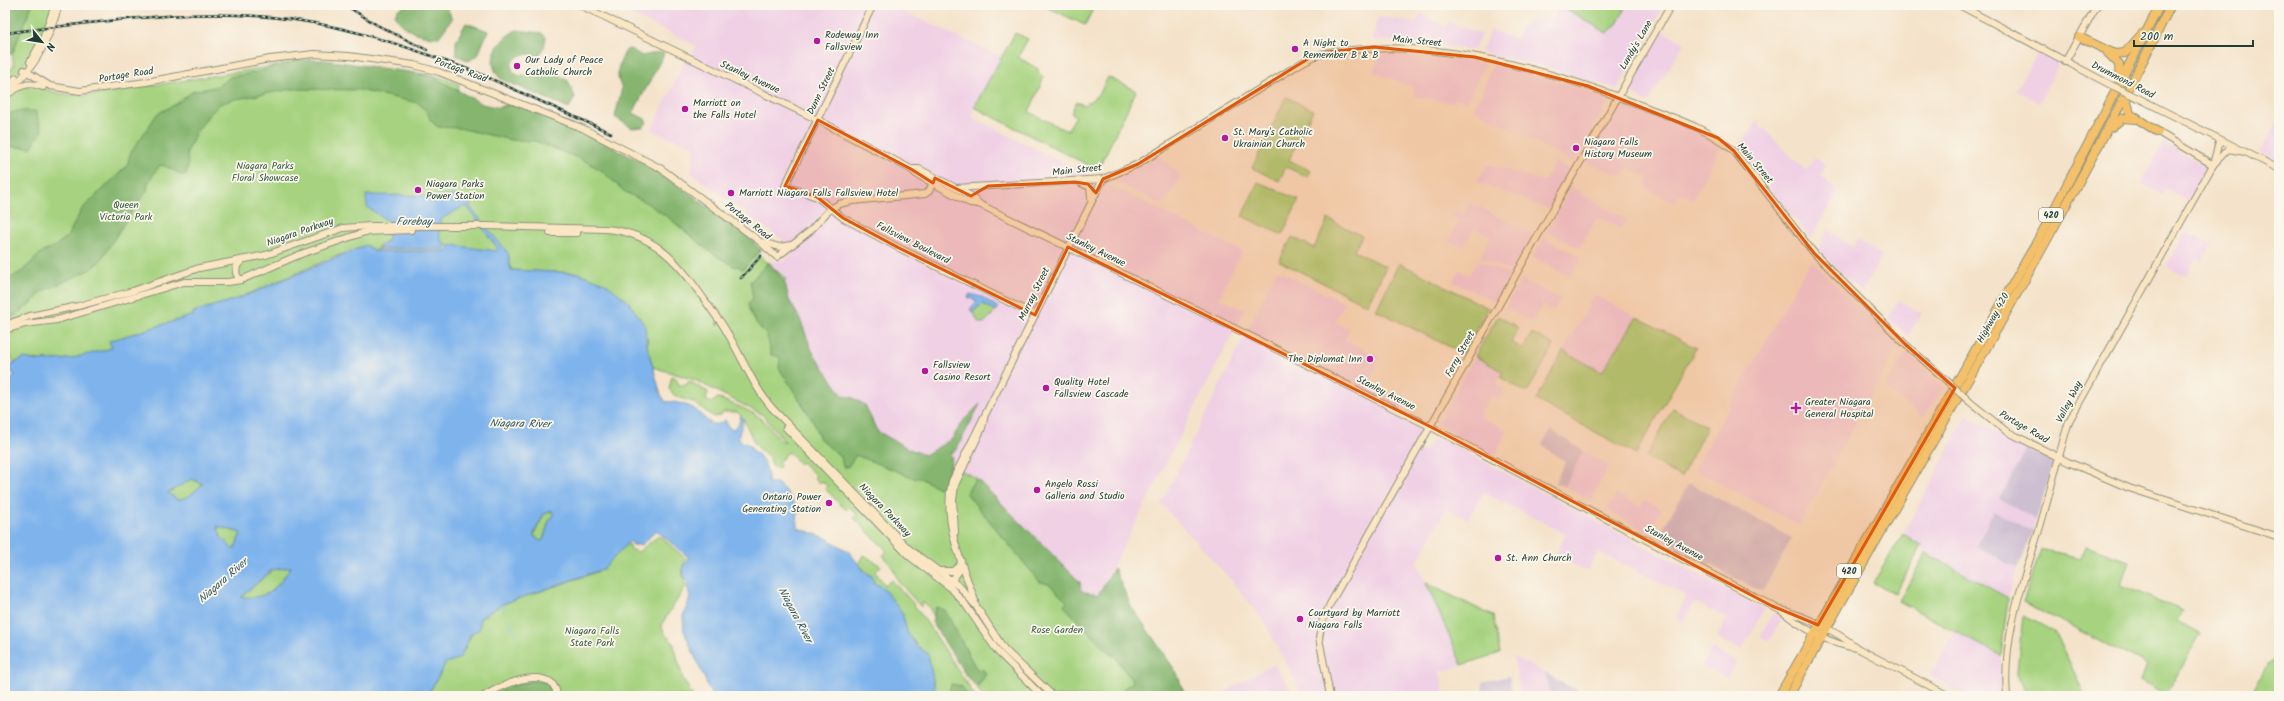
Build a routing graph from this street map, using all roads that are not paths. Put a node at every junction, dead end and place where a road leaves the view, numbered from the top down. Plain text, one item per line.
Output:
1 (54, 5) edge
2 (59, 5) edge
3 (580, 5) edge
4 (873, 5) edge
5 (1671, 5) edge
6 (1959, 5) edge
7 (2097, 5) edge
8 (2160, 5) edge
9 (2172, 5) edge
10 (2152, 22) junction
11 (2079, 37) junction
12 (2103, 49) junction
13 (2065, 62) junction
14 (25, 72) junction
15 (2120, 86) junction
16 (5, 88) edge
17 (112, 88) junction
18 (5, 93) edge
19 (5, 96) edge
20 (1618, 96) junction
21 (2126, 96) junction
22 (818, 120) junction
23 (2139, 121) junction
24 (2158, 132) joint
25 (2103, 138) junction
26 (2221, 141) junction
27 (2215, 152) junction
28 (2245, 152) junction
29 (2194, 154) junction
30 (2215, 164) junction
31 (2279, 169) edge
32 (1103, 179) junction
33 (934, 180) junction
34 (1075, 182) junction
35 (785, 186) joint
36 (988, 186) junction
37 (956, 188) junction
38 (973, 197) junction
39 (979, 204) junction
40 (1091, 204) junction
41 (830, 209) junction
42 (387, 228) junction
43 (758, 240) junction
44 (791, 245) junction
45 (1068, 247) junction
46 (1812, 250) joint
47 (244, 259) junction
48 (244, 279) junction
49 (1035, 315) junction
50 (717, 321) junction
51 (5, 325) edge
52 (5, 330) edge
53 (1431, 427) junction
54 (2060, 458) junction
55 (2279, 537) edge
56 (960, 561) junction
57 (940, 571) junction
58 (952, 580) junction
59 (948, 586) junction
60 (976, 606) junction
61 (1820, 631) junction
62 (484, 696) edge
63 (556, 696) edge
64 (1042, 696) edge
65 (1053, 696) edge
66 (1330, 696) edge
67 (1779, 696) edge
68 (1784, 696) edge
69 (1790, 696) edge
70 (1950, 696) edge
71 (2007, 696) edge

1 - 14 main road
2 - 14 main road
3 - 22 main road, Stanley Avenue
4 - 22 main road, Dunn Street
5 - 20 main road, Lundy's Lane
6 - 13 main road, Drummond Road
7 - 11 main road
8 - 10 highway, Highway 420 / 420
9 - 21 highway, Highway 420 / 420
10 - 12 highway
10 - 15 highway, Highway 420 / 420
11 - 12 highway
11 - 13 main road
12 - 15 highway
13 - 26 main road, Drummond Road, bridge
14 - 16 main road
14 - 17 main road, Portage Road
14 - 18 main road
15 - 61 highway, Highway 420 / 420
17 - 19 main road
17 - 43 main road, Portage Road
20 - 32 main road, Main Street
20 - 46 main road, Main Street
20 - 53 main road, Ferry Street
21 - 23 highway
21 - 25 highway, Highway 420 / 420
22 - 33 main road, Stanley Avenue
22 - 35 main road, Dunn Street
23 - 24 highway
23 - 25 highway
24 - 29 main road
25 - 61 highway, Highway 420 / 420
26 - 27 main road, Valley Way
26 - 28 main road, Drummond Road
26 - 30 main road, Valley Way
27 - 29 main road
27 - 30 main road, Valley Way
28 - 30 main road
28 - 31 main road, Drummond Road
29 - 30 main road
30 - 54 main road, Valley Way
32 - 34 main road, Main Street
32 - 40 main road, Murray Street
33 - 37 main road, Stanley Avenue
33 - 39 main road, Stanley Avenue
33 - 41 main road
34 - 36 main road, Main Street
34 - 40 main road
35 - 41 main road, Fallsview Boulevard
36 - 37 main road, Main Street
36 - 38 main road
37 - 38 main road, Stanley Avenue
38 - 39 main road, Stanley Avenue
39 - 45 main road, Stanley Avenue
40 - 45 main road, Murray Street
41 - 44 main road, Portage Road
41 - 49 main road, Fallsview Boulevard
42 - 47 main road, Niagara Parkway
42 - 48 main road, Niagara Parkway
42 - 50 main road, Niagara Parkway
43 - 44 main road
43 - 44 main road, Portage Road
45 - 49 main road, Murray Street
45 - 53 main road, Stanley Avenue
46 - 54 main road, Portage Road, bridge
47 - 48 main road
47 - 51 main road, Niagara Parkway
48 - 52 main road, Niagara Parkway
49 - 56 main road, Murray Street
50 - 57 main road, Niagara Parkway
50 - 59 main road, Niagara Parkway
53 - 61 main road, Stanley Avenue
53 - 66 main road, Ferry Street
54 - 55 main road, Portage Road
54 - 71 main road, Valley Way
56 - 57 main road
56 - 58 main road
56 - 60 main road, Murray Street
57 - 58 main road, Niagara Parkway
58 - 59 main road
58 - 60 main road, Niagara Parkway
59 - 64 main road, Niagara Parkway
60 - 65 main road, Niagara Parkway
61 - 67 highway, 420
61 - 68 highway
61 - 69 highway, 420
61 - 70 main road, Stanley Avenue
62 - 63 main road

